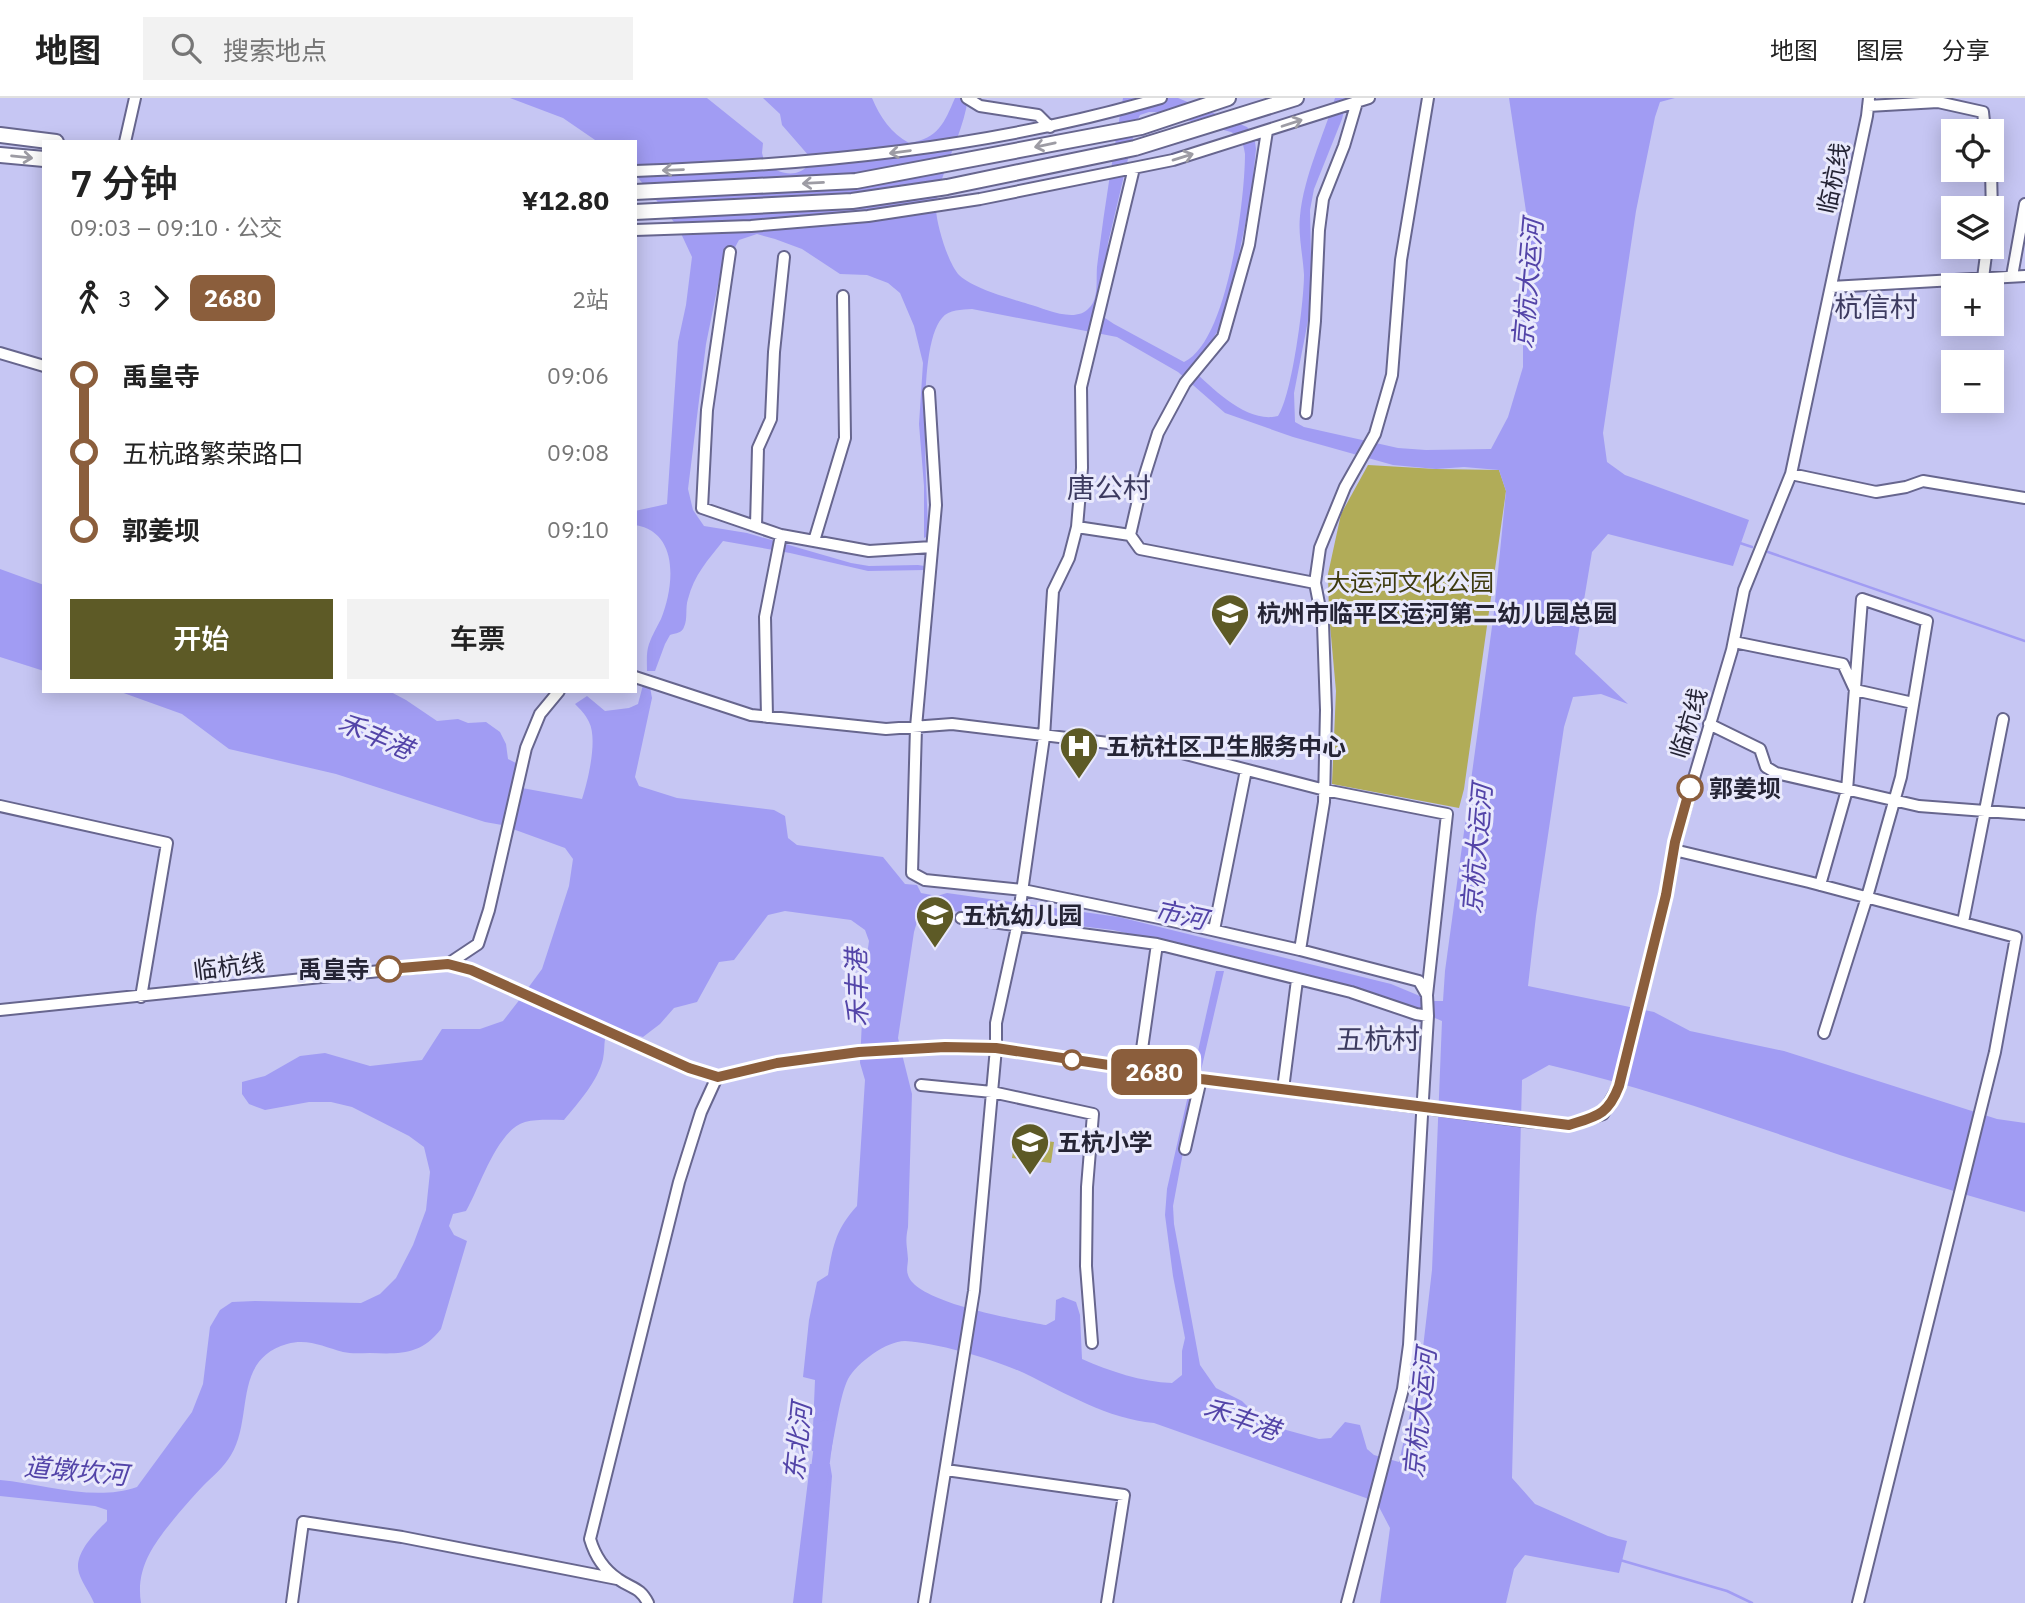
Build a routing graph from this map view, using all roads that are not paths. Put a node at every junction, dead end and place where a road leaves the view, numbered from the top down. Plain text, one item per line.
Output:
1 (135, 98) edge
2 (967, 98) edge
3 (1161, 98) edge
4 (1228, 98) edge
5 (1296, 98) edge
6 (1369, 98) edge
7 (1428, 98) edge
8 (981, 102) edge
9 (1869, 102) edge
10 (1352, 104) junction
11 (1984, 119) edge
12 (1050, 127) junction
13 (1267, 131) junction
14 (0, 135) edge
15 (42, 140) edge
16 (125, 140) edge
17 (0, 155) edge
18 (42, 159) edge
19 (1129, 169) junction
20 (637, 171) edge
21 (637, 192) edge
22 (2025, 204) edge
23 (637, 212) edge
24 (637, 230) edge
25 (730, 253) dead end
26 (784, 257) dead end
27 (2012, 276) junction
28 (2025, 276) edge
29 (2004, 277) edge
30 (1941, 280) edge
31 (1831, 287) junction
32 (843, 296) dead end
33 (0, 353) edge
34 (42, 365) edge
35 (929, 392) dead end
36 (1306, 412) dead end
37 (1791, 474) junction
38 (2025, 498) edge
39 (757, 526) junction
40 (1077, 527) junction
41 (781, 535) junction
42 (1129, 535) junction
43 (814, 541) junction
44 (932, 547) junction
45 (1315, 583) junction
46 (1734, 642) junction
47 (637, 678) edge
48 (1855, 690) junction
49 (557, 693) edge
50 (1913, 703) junction
51 (767, 717) junction
52 (2003, 719) dead end
53 (1709, 724) junction
54 (916, 726) junction
55 (1044, 737) junction
56 (1246, 769) junction
57 (1325, 790) junction
58 (1847, 790) junction
59 (1894, 801) junction
60 (0, 806) edge
61 (1984, 811) junction
62 (2025, 814) edge
63 (1674, 850) junction
64 (1820, 885) junction
65 (1022, 891) junction
66 (1867, 897) junction
67 (961, 918) dead end
68 (1962, 922) junction
69 (1017, 927) junction
70 (1214, 930) junction
71 (2020, 938) edge
72 (1157, 944) junction
73 (1300, 950) junction
74 (448, 964) junction
75 (1297, 980) junction
76 (1427, 995) junction
77 (141, 997) junction
78 (0, 1010) edge
79 (1428, 1016) junction
80 (1824, 1033) dead end
81 (996, 1048) junction
82 (1139, 1070) junction
83 (718, 1077) junction
84 (1195, 1078) junction
85 (921, 1085) dead end
86 (1283, 1089) junction
87 (992, 1092) junction
88 (1185, 1149) dead end
89 (1092, 1343) dead end
90 (946, 1470) junction
91 (617, 1579) junction
92 (292, 1603) edge
93 (648, 1603) edge
94 (925, 1603) edge
95 (1107, 1603) edge
96 (1346, 1603) edge
97 (1858, 1603) edge

1 - 16 street
2 - 8 street
3 - 12 street
4 -> 21 main road
5 - 23 main road
6 - 10 street
7 - 45 street
8 - 12 street
9 - 11 street
9 - 31 street, 临杭线
13 -> 10 street
10 - 36 street
12 -> 20 street
19 -> 13 street
13 - 42 street
14 - 15 main road
17 -> 18 main road
19 - 24 street
19 - 40 street
22 - 27 street
25 - 39 street
26 - 39 street
27 - 28 street
27 - 29 street
30 - 31 street
31 - 37 street, 临杭线
32 - 43 street
33 - 34 street
35 - 44 street
37 - 38 street
37 - 46 street, 临杭线
39 - 41 street
40 - 42 street
40 - 55 street
41 - 43 street
41 - 51 street
42 - 45 street
43 - 44 street
44 - 54 street
45 - 57 street
46 - 48 street
46 - 53 street, 临杭线
47 - 51 street
48 - 50 street
48 - 50 street
48 - 58 street
49 - 74 street
50 - 59 street
51 - 54 street
52 - 61 street
53 - 58 street
53 - 63 street, 临杭线
54 - 55 street
54 - 65 street
55 - 56 street
55 - 65 street
56 - 57 street
56 - 70 street
57 - 73 street
57 - 76 street
58 - 59 street
58 - 64 street
59 - 61 street
59 - 66 street
60 - 77 street
61 - 62 street
61 - 68 street
63 - 64 street
63 - 86 street, 临杭线
64 - 66 street
65 - 69 street
65 - 70 street
66 - 68 street
66 - 80 street
67 - 69 street
68 - 71 street
69 - 72 street
69 - 81 street
70 - 73 street
71 - 97 street
72 - 75 street
72 - 82 street
73 - 76 street
74 - 77 street, 临杭线
74 - 83 street, 临杭线
75 - 79 street
75 - 86 street
76 - 79 street
77 - 78 street, 临杭线
79 - 96 street, bridge
81 - 82 street, 临杭线
81 - 83 street, 临杭线
81 - 87 street
82 - 84 street, 临杭线
83 - 91 street
84 - 86 street, 临杭线
84 - 88 street
85 - 87 street
87 - 89 street
87 - 90 street
90 - 94 street
90 - 95 street
91 - 92 street
91 - 93 street

